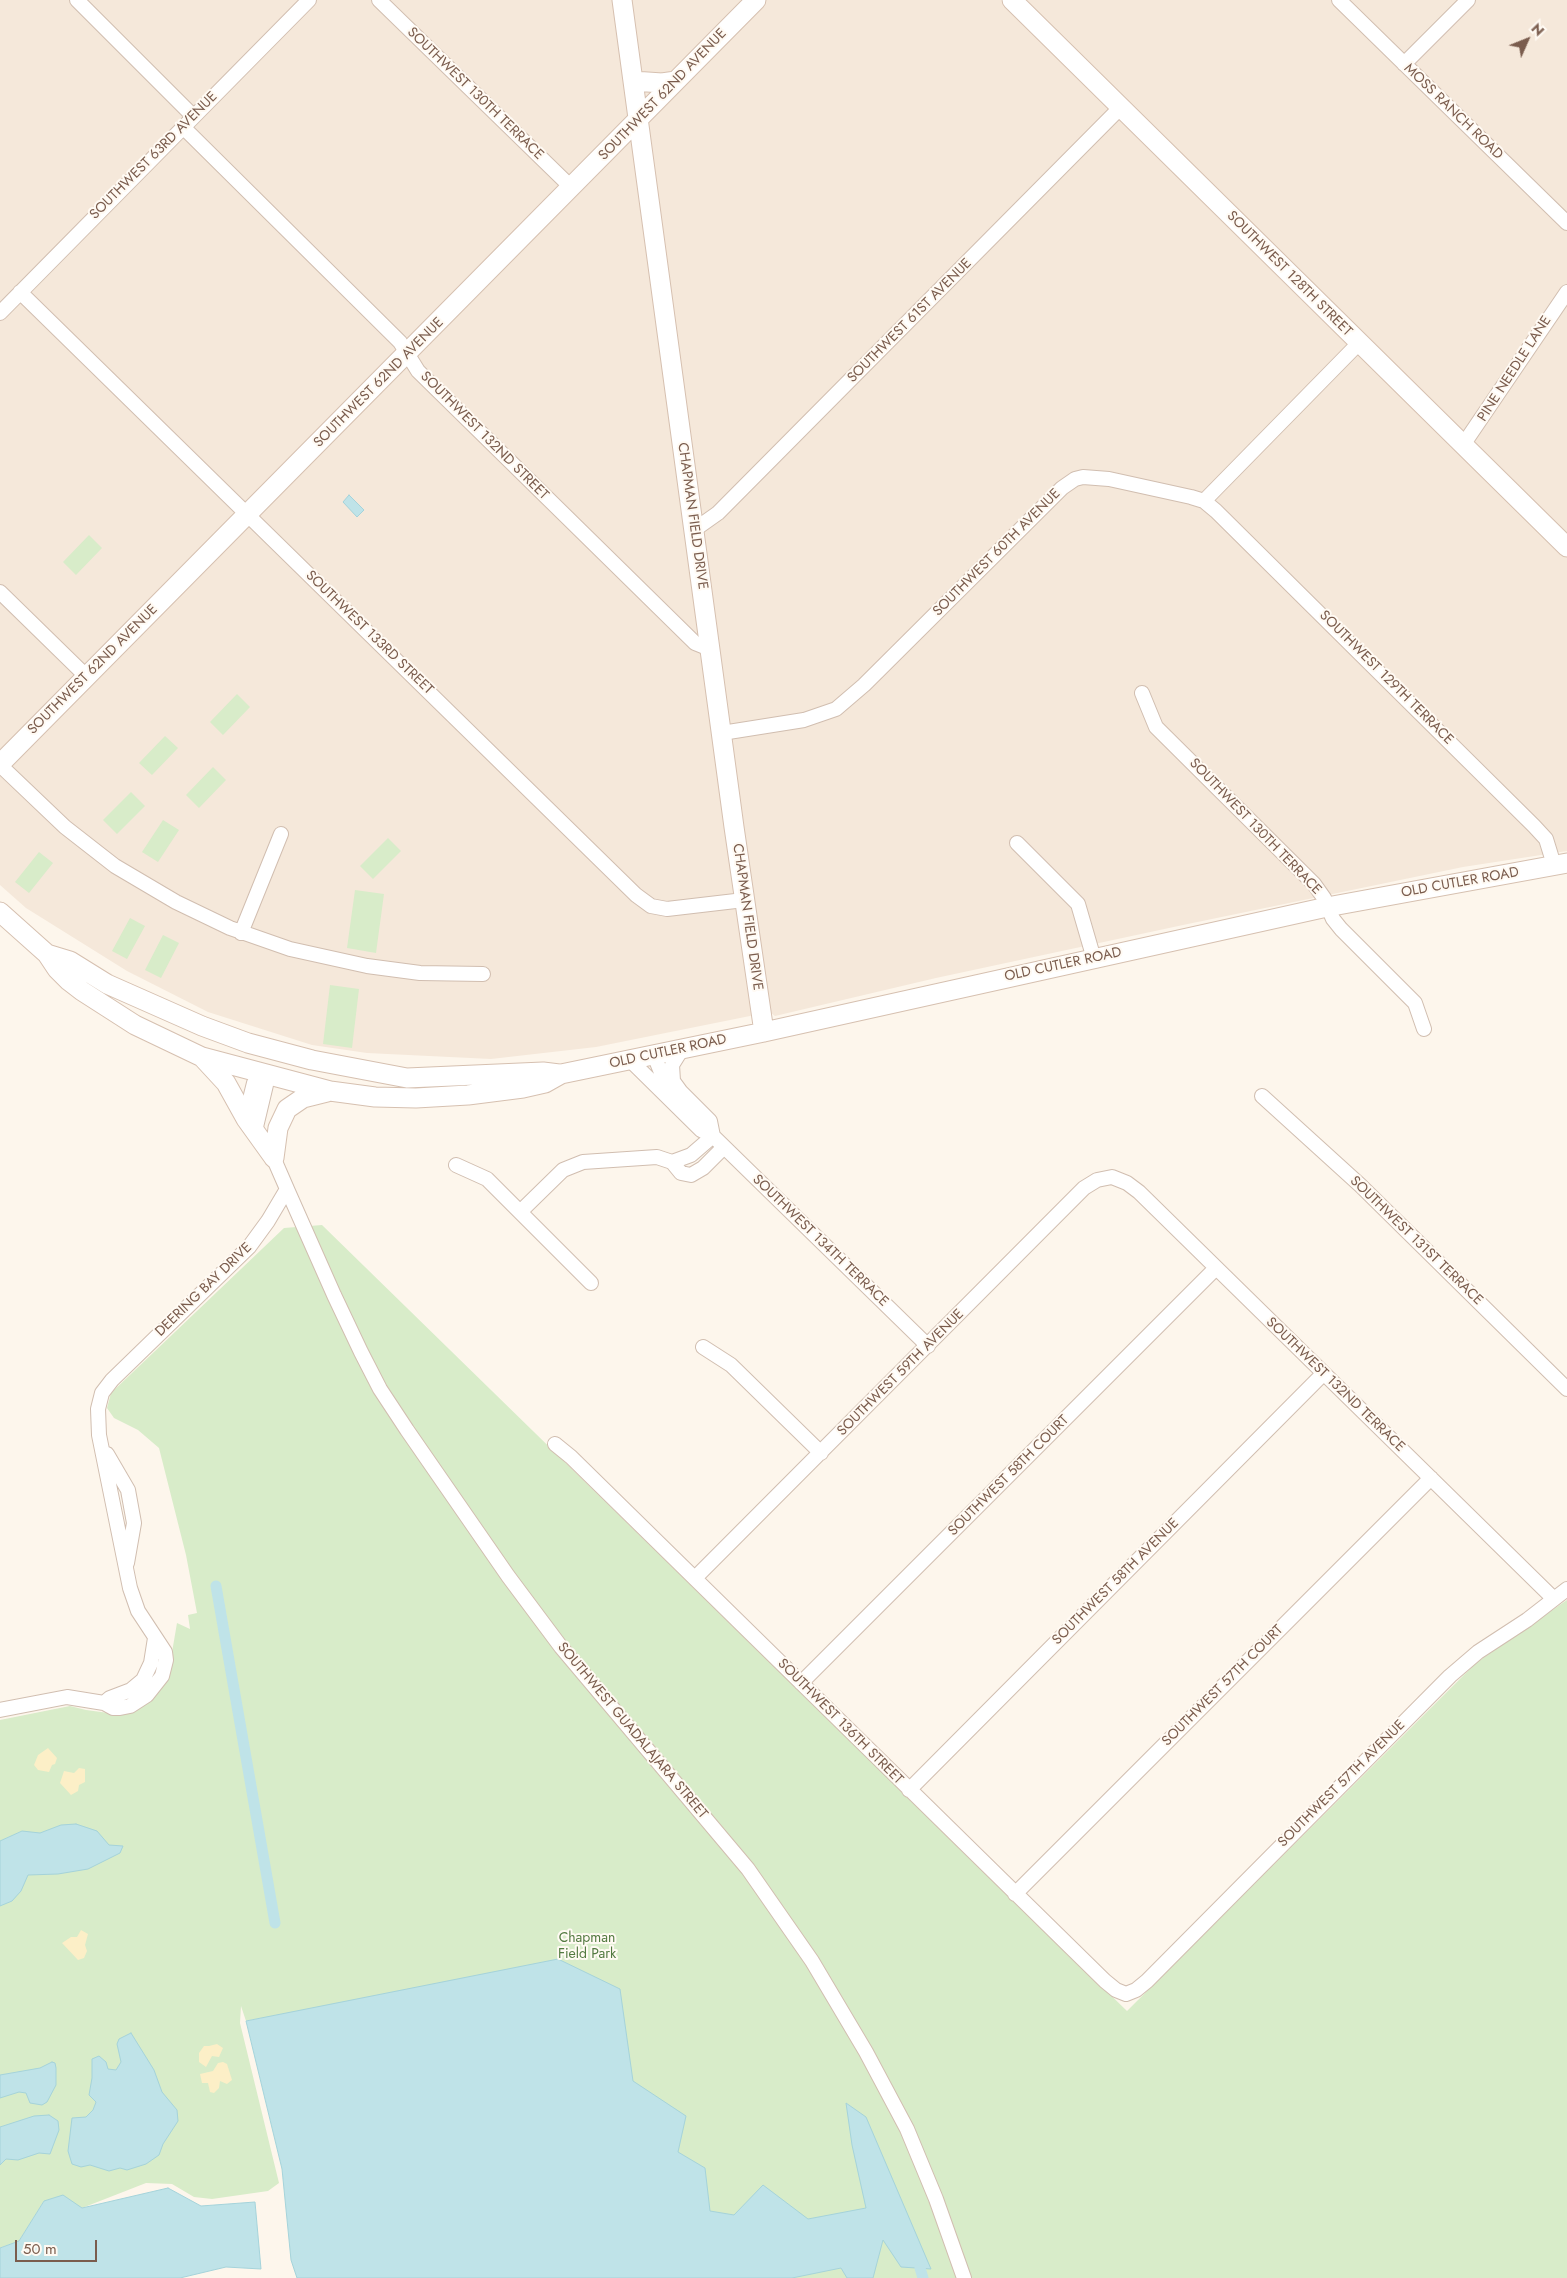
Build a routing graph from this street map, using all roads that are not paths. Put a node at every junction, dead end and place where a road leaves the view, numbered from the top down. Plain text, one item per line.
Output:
1 (77, 0) edge
2 (309, 0) edge
3 (379, 0) edge
4 (622, 0) edge
5 (756, 0) edge
6 (1012, 0) edge
7 (1339, 0) edge
8 (1468, 0) edge
9 (1404, 64) junction
10 (634, 81) junction
11 (676, 81) junction
12 (1122, 107) junction
13 (193, 116) junction
14 (638, 120) junction
15 (183, 128) junction
16 (572, 188) junction
17 (1567, 223) edge
18 (20, 292) junction
19 (1567, 292) edge
20 (0, 313) edge
21 (1359, 343) junction
22 (407, 353) junction
23 (1463, 445) junction
24 (1204, 501) junction
25 (248, 515) junction
26 (694, 530) junction
27 (1567, 547) edge
28 (0, 592) edge
29 (710, 649) junction
30 (87, 677) junction
31 (1142, 693) dead end
32 (722, 733) junction
33 (0, 764) edge
34 (281, 834) dead end
35 (1017, 843) dead end
36 (1561, 864) edge
37 (744, 900) junction
38 (1327, 907) junction
39 (0, 912) edge
40 (241, 933) junction
41 (47, 954) junction
42 (1094, 959) junction
43 (483, 974) dead end
44 (107, 984) junction
45 (1424, 1029) dead end
46 (764, 1032) junction
47 (682, 1049) junction
48 (654, 1055) junction
49 (202, 1058) junction
50 (630, 1060) junction
51 (261, 1074) junction
52 (561, 1074) junction
53 (407, 1078) junction
54 (330, 1091) junction
55 (680, 1092) junction
56 (1262, 1096) dead end
57 (713, 1136) junction
58 (724, 1147) junction
59 (274, 1158) junction
60 (672, 1162) junction
61 (456, 1165) dead end
62 (1112, 1177) joint
63 (287, 1189) junction
64 (520, 1212) junction
65 (1216, 1268) junction
66 (591, 1282) dead end
67 (928, 1346) junction
68 (703, 1347) dead end
69 (1323, 1374) junction
70 (1567, 1389) edge
71 (555, 1444) dead end
72 (821, 1453) junction
73 (1431, 1478) junction
74 (695, 1578) junction
75 (1567, 1589) edge
76 (1554, 1599) junction
77 (801, 1683) junction
78 (0, 1710) edge
79 (908, 1790) junction
80 (1015, 1894) junction
81 (1129, 1994) joint
82 (964, 2278) edge

1 - 13 street
2 - 13 street, SOUTHWEST 63RD AVENUE
3 - 16 street, SOUTHWEST 130TH TERRACE
4 - 10 street, CHAPMAN FIELD DRIVE
5 - 11 street, SOUTHWEST 62ND AVENUE
6 - 12 street, SOUTHWEST 128TH STREET
7 - 9 street, MOSS RANCH ROAD
8 - 9 street
9 - 17 street, MOSS RANCH ROAD
10 - 11 street
10 - 14 street, CHAPMAN FIELD DRIVE
11 - 14 street, SOUTHWEST 62ND AVENUE
12 - 21 street, SOUTHWEST 128TH STREET
12 - 26 street, SOUTHWEST 61ST AVENUE
13 - 15 street, SOUTHWEST 63RD AVENUE
14 - 16 street, SOUTHWEST 62ND AVENUE
14 - 26 street, CHAPMAN FIELD DRIVE
15 - 18 street, SOUTHWEST 63RD AVENUE
15 - 22 street, SOUTHWEST 132ND STREET
16 - 22 street, SOUTHWEST 62ND AVENUE
18 - 20 street, SOUTHWEST 63RD AVENUE
18 - 25 street, SOUTHWEST 133RD STREET
19 - 23 street, PINE NEEDLE LANE
21 - 23 street, SOUTHWEST 128TH STREET
21 - 24 street
22 - 25 street, SOUTHWEST 62ND AVENUE
22 - 29 street, SOUTHWEST 132ND STREET
23 - 27 street, SOUTHWEST 128TH STREET
24 - 32 street, SOUTHWEST 60TH AVENUE
24 - 36 street, SOUTHWEST 129TH TERRACE
25 - 30 street, SOUTHWEST 62ND AVENUE
25 - 37 street, SOUTHWEST 133RD STREET
26 - 29 street, CHAPMAN FIELD DRIVE
28 - 30 street
29 - 32 street, CHAPMAN FIELD DRIVE
30 - 33 street, SOUTHWEST 62ND AVENUE
31 - 38 street, SOUTHWEST 130TH TERRACE
32 - 37 street, CHAPMAN FIELD DRIVE
33 - 40 street
34 - 40 street
35 - 42 street
36 - 38 street, OLD CUTLER ROAD
37 - 46 street, CHAPMAN FIELD DRIVE
38 - 42 street, OLD CUTLER ROAD
38 - 45 street, SOUTHWEST 130TH TERRACE
39 - 41 street
40 - 43 street
41 - 44 street
41 - 49 street
42 - 46 street, OLD CUTLER ROAD
44 - 51 street
44 - 53 street, OLD CUTLER ROAD
46 - 47 street, OLD CUTLER ROAD
47 - 48 street, OLD CUTLER ROAD
47 - 55 street, SOUTHWEST 134TH TERRACE
48 - 50 street, OLD CUTLER ROAD
48 - 55 street, SOUTHWEST 134TH TERRACE
49 - 51 street
49 - 59 street
50 - 52 street, OLD CUTLER ROAD
50 - 57 street, SOUTHWEST 134TH TERRACE
51 - 53 street
51 - 54 street, OLD CUTLER ROAD
51 - 59 street
52 - 53 street, OLD CUTLER ROAD
52 - 54 street, OLD CUTLER ROAD
54 - 59 street
55 - 57 street, SOUTHWEST 134TH TERRACE
56 - 70 street, SOUTHWEST 131ST TERRACE
57 - 58 street, SOUTHWEST 134TH TERRACE
57 - 60 street
58 - 60 street
58 - 67 street, SOUTHWEST 134TH TERRACE
59 - 63 street
60 - 64 street
61 - 64 street
62 - 65 street, SOUTHWEST 132ND TERRACE
62 - 67 street, SOUTHWEST 59TH AVENUE
63 - 78 street, DEERING BAY DRIVE
63 - 82 street, SOUTHWEST GUADALAJARA STREET
64 - 66 street
65 - 69 street, SOUTHWEST 132ND TERRACE
65 - 77 street, SOUTHWEST 58TH COURT
67 - 72 street, SOUTHWEST 59TH AVENUE
68 - 72 street
69 - 73 street, SOUTHWEST 132ND TERRACE
69 - 79 street, SOUTHWEST 58TH AVENUE
71 - 74 street, SOUTHWEST 136TH STREET
72 - 74 street, SOUTHWEST 59TH AVENUE
73 - 76 street, SOUTHWEST 132ND TERRACE
73 - 80 street, SOUTHWEST 57TH COURT
74 - 77 street, SOUTHWEST 136TH STREET
75 - 76 street, SOUTHWEST 57TH AVENUE
76 - 81 street, SOUTHWEST 57TH AVENUE
77 - 79 street, SOUTHWEST 136TH STREET
79 - 80 street, SOUTHWEST 136TH STREET
80 - 81 street, SOUTHWEST 136TH STREET

